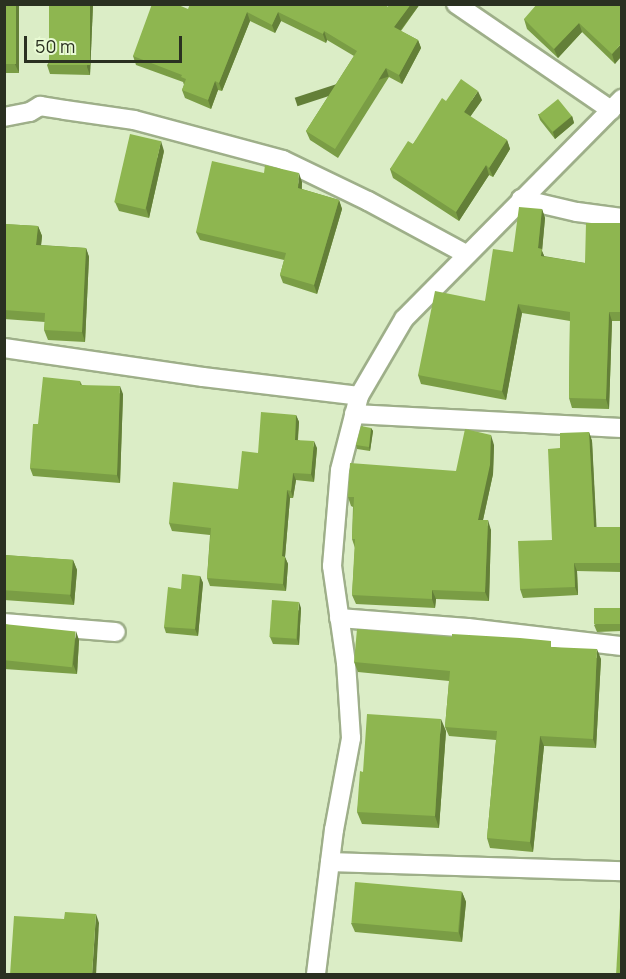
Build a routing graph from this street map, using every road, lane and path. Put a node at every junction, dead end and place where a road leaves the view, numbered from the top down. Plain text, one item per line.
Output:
1 (456, 4) edge
2 (616, 105) edge
3 (4, 117) edge
4 (521, 199) junction
5 (621, 218) edge
6 (466, 254) junction
7 (4, 348) edge
8 (359, 396) junction
9 (354, 414) junction
10 (621, 428) edge
11 (339, 618) junction
12 (4, 623) edge
13 (116, 632) dead end
14 (621, 646) edge
15 (330, 862) junction
16 (621, 871) edge
17 (316, 975) edge

1 - 2 street
2 - 4 street
3 - 6 street
4 - 5 street
4 - 6 street
6 - 8 street
7 - 8 street
8 - 9 street
9 - 10 street
9 - 11 street
11 - 14 street
11 - 15 street
12 - 13 street
15 - 16 street
15 - 17 street

